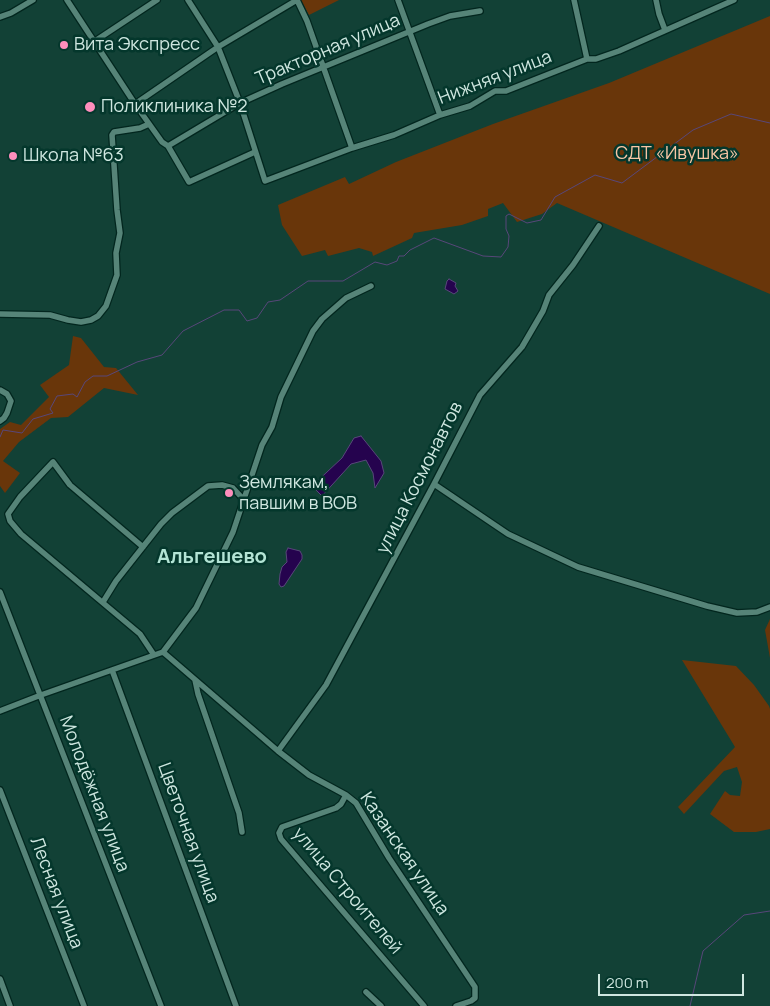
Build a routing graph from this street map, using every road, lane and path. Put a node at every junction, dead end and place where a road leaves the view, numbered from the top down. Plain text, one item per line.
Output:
1 (33, 0) edge
2 (67, 0) edge
3 (157, 0) edge
4 (188, 0) edge
5 (297, 0) edge
6 (398, 0) edge
7 (574, 0) edge
8 (656, 0) edge
9 (734, 0) edge
10 (480, 11) dead end
11 (0, 17) edge
12 (666, 30) junction
13 (409, 32) junction
14 (95, 41) junction
15 (218, 48) junction
16 (586, 60) junction
17 (323, 66) junction
18 (240, 103) junction
19 (135, 104) junction
20 (440, 115) junction
21 (149, 124) junction
22 (168, 146) junction
23 (352, 148) junction
24 (254, 152) junction
25 (599, 226) dead end
26 (372, 286) dead end
27 (0, 314) edge
28 (0, 390) edge
29 (0, 421) edge
30 (434, 484) junction
31 (244, 500) junction
32 (143, 548) junction
33 (0, 592) edge
34 (102, 602) junction
35 (770, 607) edge
36 (163, 652) junction
37 (154, 655) junction
38 (112, 670) junction
39 (195, 680) junction
40 (40, 695) junction
41 (0, 711) edge
42 (278, 751) junction
43 (0, 790) edge
44 (346, 795) junction
45 (242, 832) dead end
46 (0, 979) edge
47 (366, 992) dead end
48 (10, 1006) edge
49 (84, 1006) edge
50 (161, 1006) edge
51 (236, 1006) edge
52 (381, 1006) edge
53 (424, 1006) edge
54 (456, 1006) edge

1 - 11 street
2 - 14 street
3 - 14 street
4 - 15 street
5 - 15 street
5 - 17 street
6 - 13 street
7 - 16 street
8 - 12 street
9 - 12 street, Нижняя улица
10 - 13 street, Тракторная улица
12 - 16 street, Нижняя улица
13 - 17 street, Тракторная улица
13 - 20 street
14 - 19 street
15 - 18 street
15 - 19 street
16 - 20 street, Нижняя улица
17 - 18 street, Тракторная улица
17 - 23 street
18 - 22 street, Тракторная улица
18 - 24 street
19 - 21 street
20 - 23 street, Нижняя улица
21 - 22 street
21 - 27 street
22 - 24 street
23 - 24 street, Нижняя улица
25 - 30 street, улица Космонавтов
26 - 31 street
28 - 29 street
30 - 35 street
30 - 42 street, улица Космонавтов
31 - 32 street
31 - 36 street
32 - 34 street
32 - 34 street
33 - 40 street, Молодёжная улица
34 - 37 street
36 - 37 street
36 - 39 street, Казанская улица
37 - 38 street
38 - 40 street
38 - 51 street, Цветочная улица
39 - 42 street, Казанская улица
39 - 45 street
40 - 41 street
40 - 50 street, Молодёжная улица
42 - 44 street, Казанская улица
43 - 49 street, Лесная улица
44 - 53 street, улица Строителей
44 - 54 street, Казанская улица
46 - 48 street
47 - 52 street

